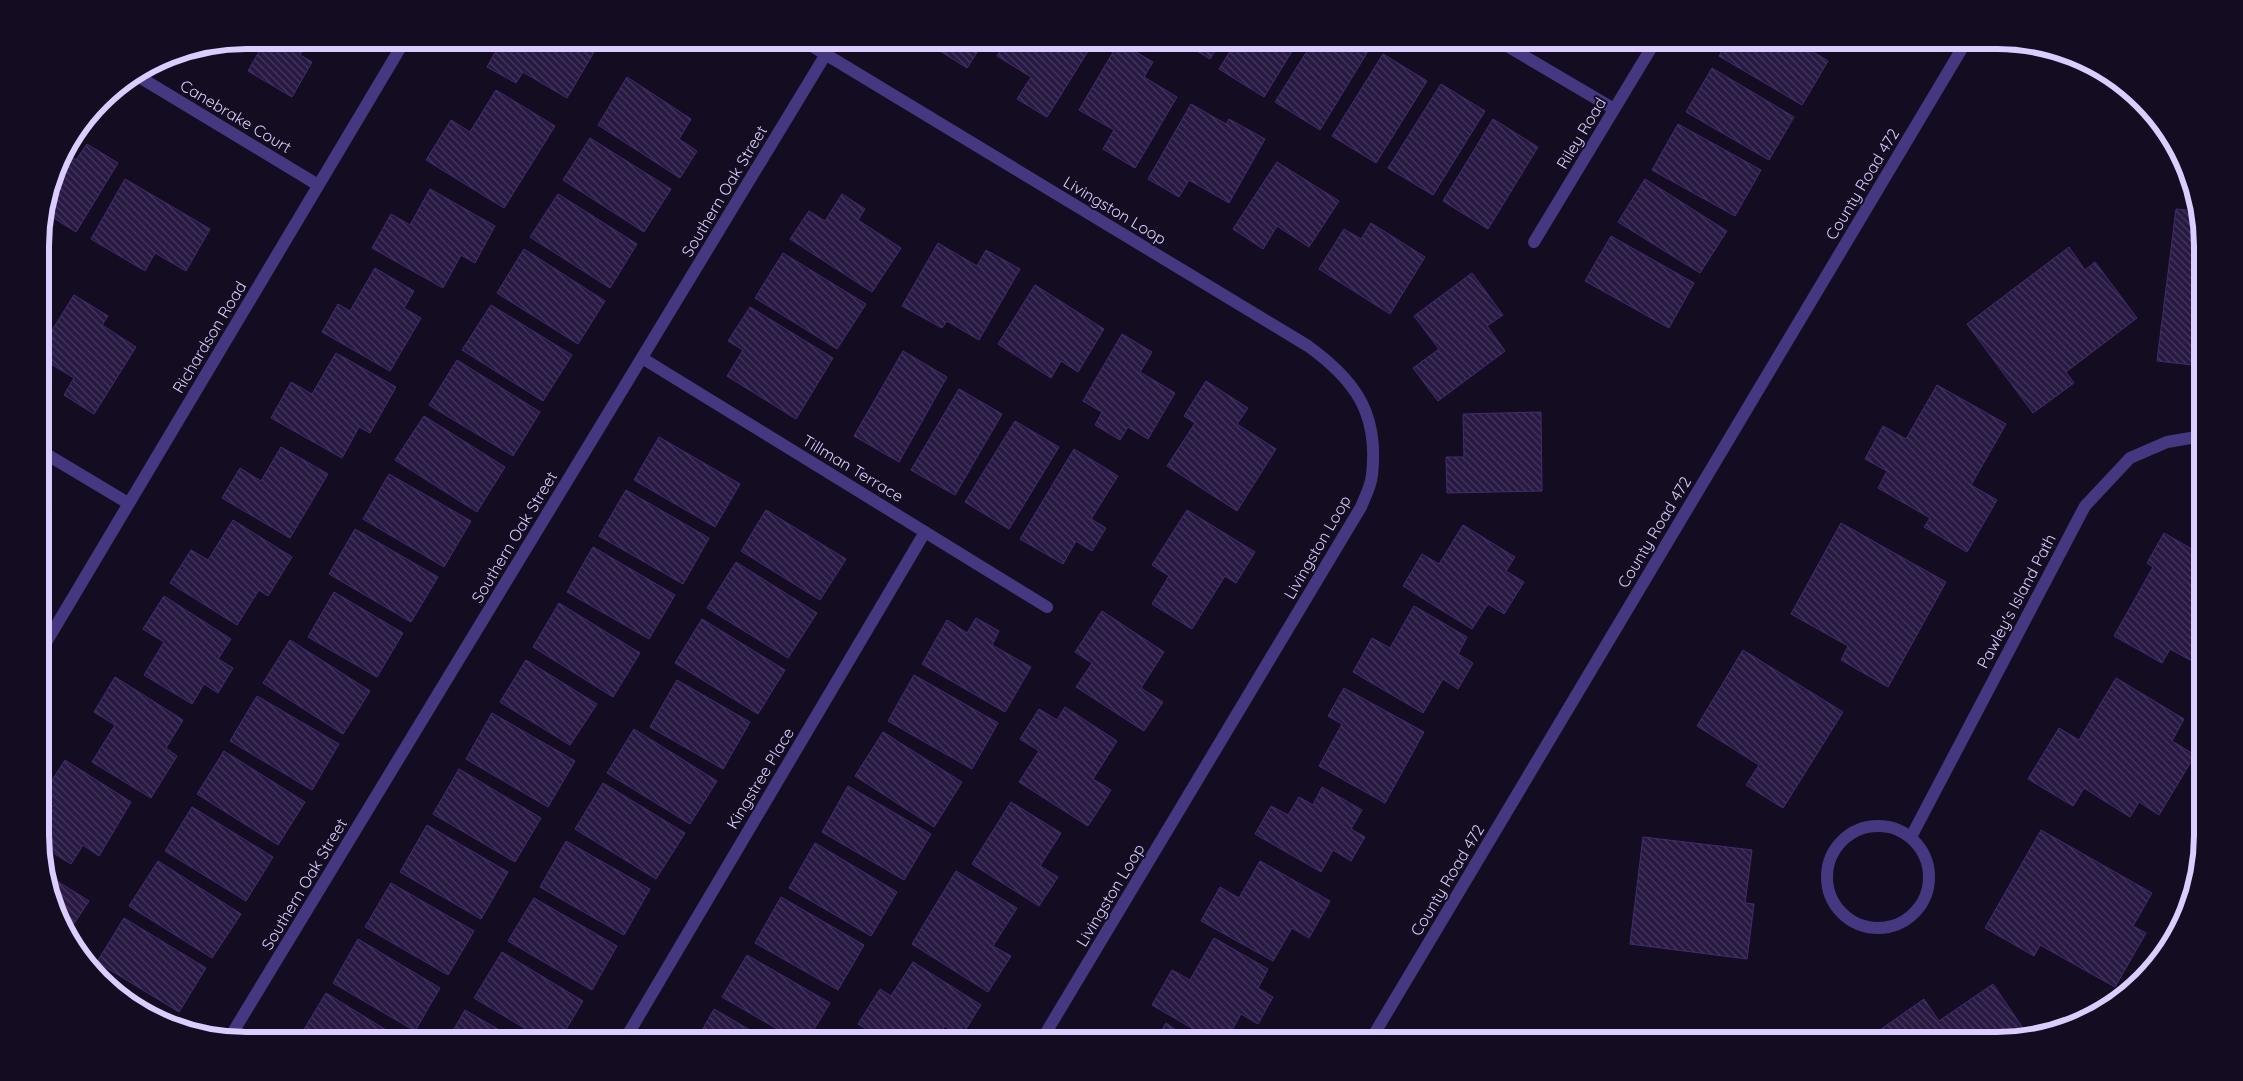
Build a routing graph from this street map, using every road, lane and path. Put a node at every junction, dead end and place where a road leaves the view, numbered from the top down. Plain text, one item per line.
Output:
1 (400, 49) edge
2 (817, 49) edge
3 (1512, 49) edge
4 (1651, 49) edge
5 (1962, 49) edge
6 (826, 54) junction
7 (142, 78) edge
8 (1614, 109) junction
9 (318, 185) junction
10 (1534, 242) dead end
11 (642, 358) junction
12 (2194, 437) edge
13 (49, 456) edge
14 (128, 503) junction
15 (925, 532) junction
16 (1046, 606) dead end
17 (49, 636) edge
18 (1912, 837) junction
19 (233, 1032) edge
20 (629, 1032) edge
21 (1046, 1032) edge
22 (1375, 1032) edge

1 - 9 street, Richardson Road
2 - 6 street, Livingston Loop
3 - 8 street
4 - 8 street, Riley Road
5 - 22 street, County Road 472
6 - 11 street, Southern Oak Street
6 - 21 street, Livingston Loop
7 - 9 street, Canebrake Court
8 - 10 street, Riley Road
9 - 14 street, Richardson Road
11 - 15 street, Tillman Terrace
11 - 19 street, Southern Oak Street
12 - 18 street, Pawley's Island Path
13 - 14 street
14 - 17 street, Richardson Road
15 - 16 street, Tillman Terrace
15 - 20 street, Kingstree Place
18 - 18 street

